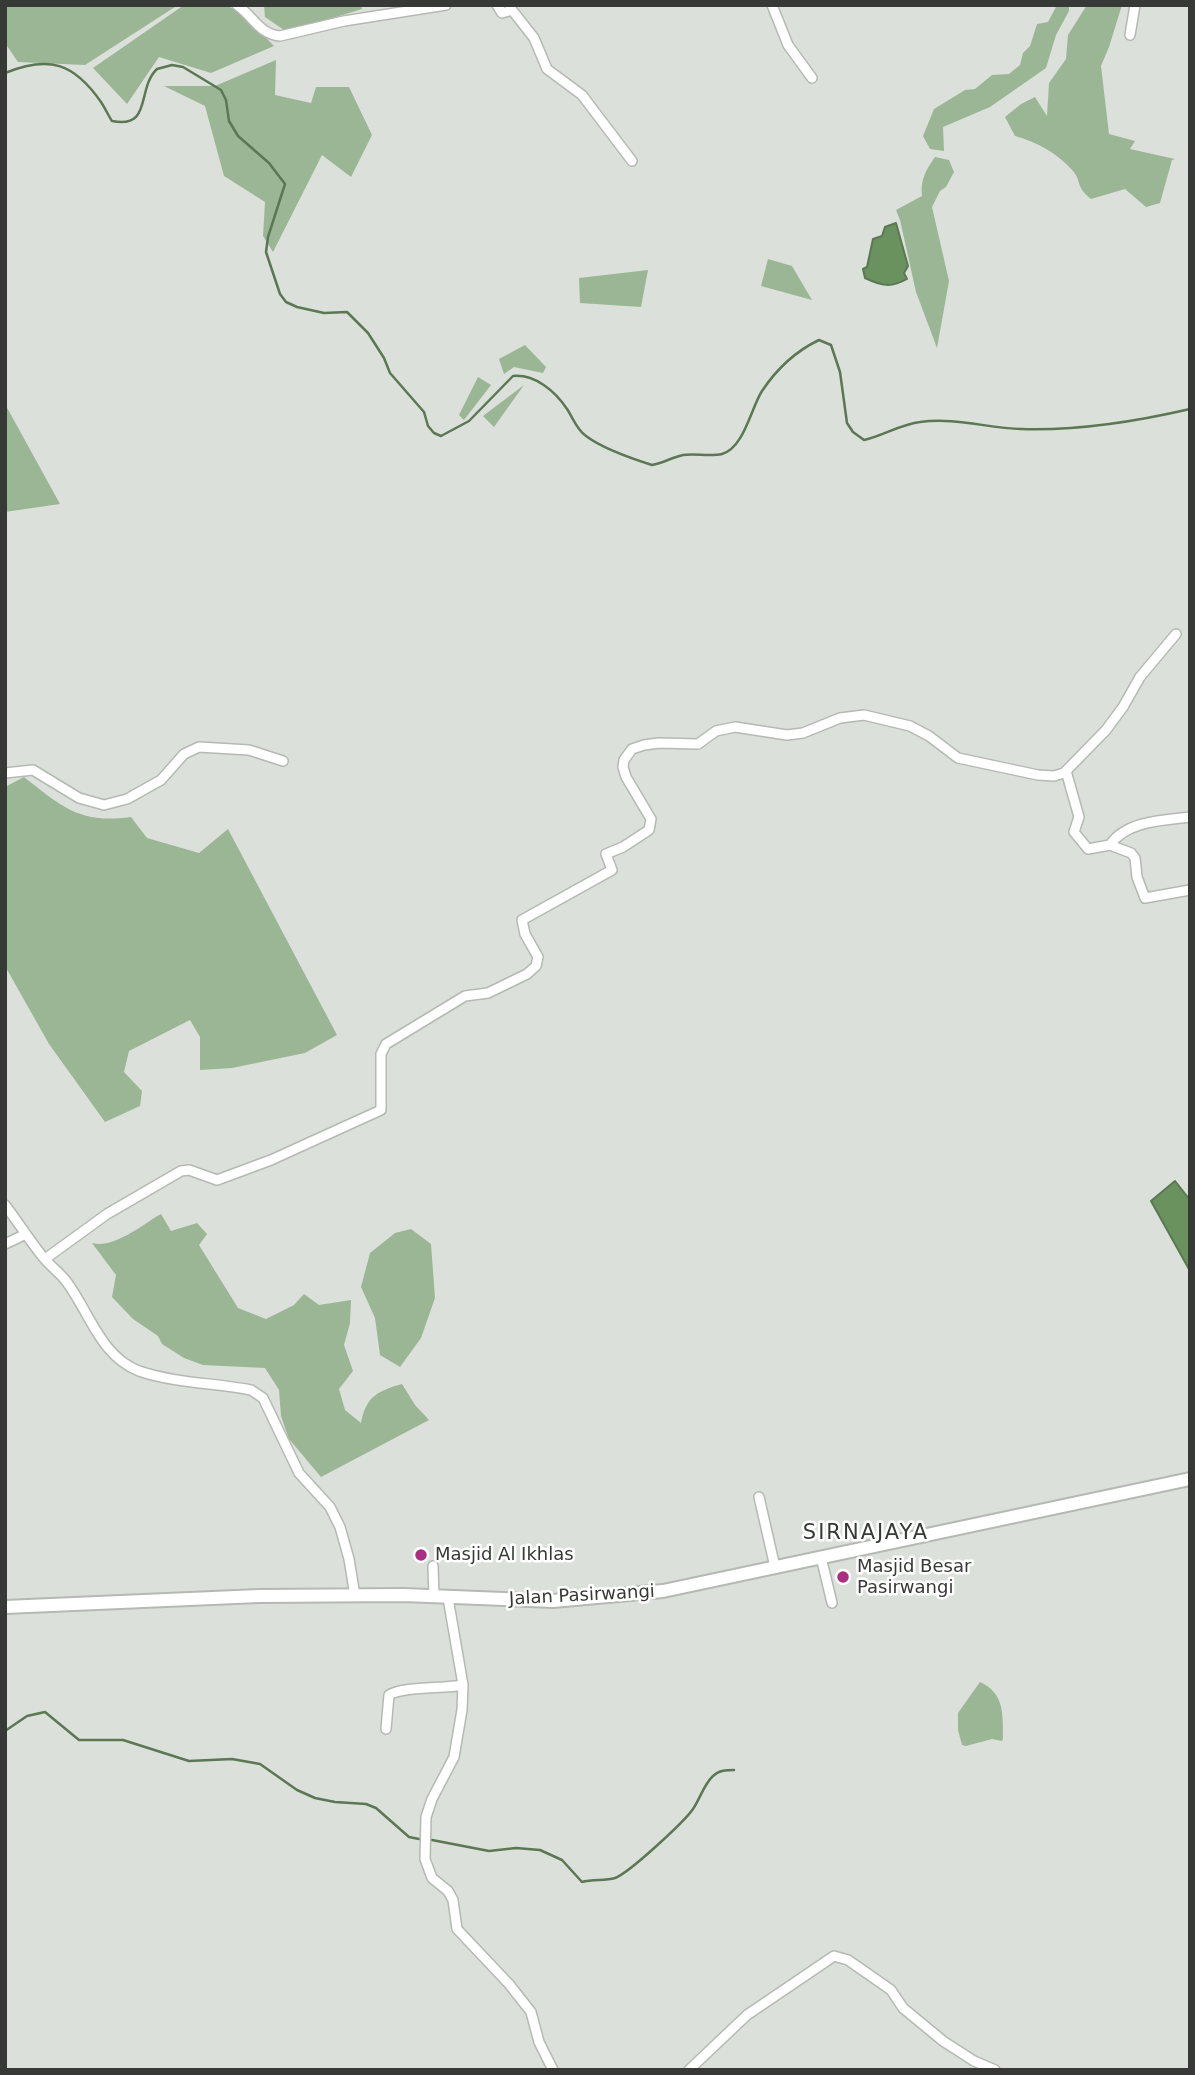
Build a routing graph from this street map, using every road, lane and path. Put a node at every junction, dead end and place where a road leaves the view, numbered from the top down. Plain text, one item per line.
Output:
1 (237, 5) edge
2 (446, 5) edge
3 (497, 5) edge
4 (772, 5) edge
5 (1135, 5) edge
6 (1130, 35) dead end
7 (812, 78) dead end
8 (632, 161) dead end
9 (1176, 634) dead end
10 (283, 761) dead end
11 (1066, 771) junction
12 (5, 773) edge
13 (1190, 817) edge
14 (1110, 845) junction
15 (1190, 891) edge
16 (5, 1205) edge
17 (26, 1234) junction
18 (5, 1244) edge
19 (44, 1259) junction
20 (1190, 1479) edge
21 (759, 1497) dead end
22 (821, 1557) junction
23 (433, 1566) dead end
24 (775, 1567) junction
25 (355, 1596) junction
26 (434, 1597) junction
27 (448, 1598) junction
28 (832, 1603) dead end
29 (5, 1607) edge
30 (463, 1685) junction
31 (386, 1729) dead end
32 (552, 2070) edge
33 (689, 2070) edge
34 (995, 2070) edge

1 - 2 street
3 - 8 street
4 - 7 street
5 - 6 street
9 - 11 street
10 - 12 street
11 - 14 street
11 - 19 street
13 - 14 street
14 - 15 street
16 - 17 street
17 - 18 street
17 - 19 street
19 - 25 street
20 - 22 street, Jalan Pasirwangi
21 - 24 street
22 - 24 street, Jalan Pasirwangi
22 - 28 street
23 - 26 street
24 - 27 street, Jalan Pasirwangi
25 - 26 street, Jalan Pasirwangi
25 - 29 street, Jalan Pasirwangi
26 - 27 street, Jalan Pasirwangi
27 - 30 street
30 - 31 street
30 - 32 street
33 - 34 street

